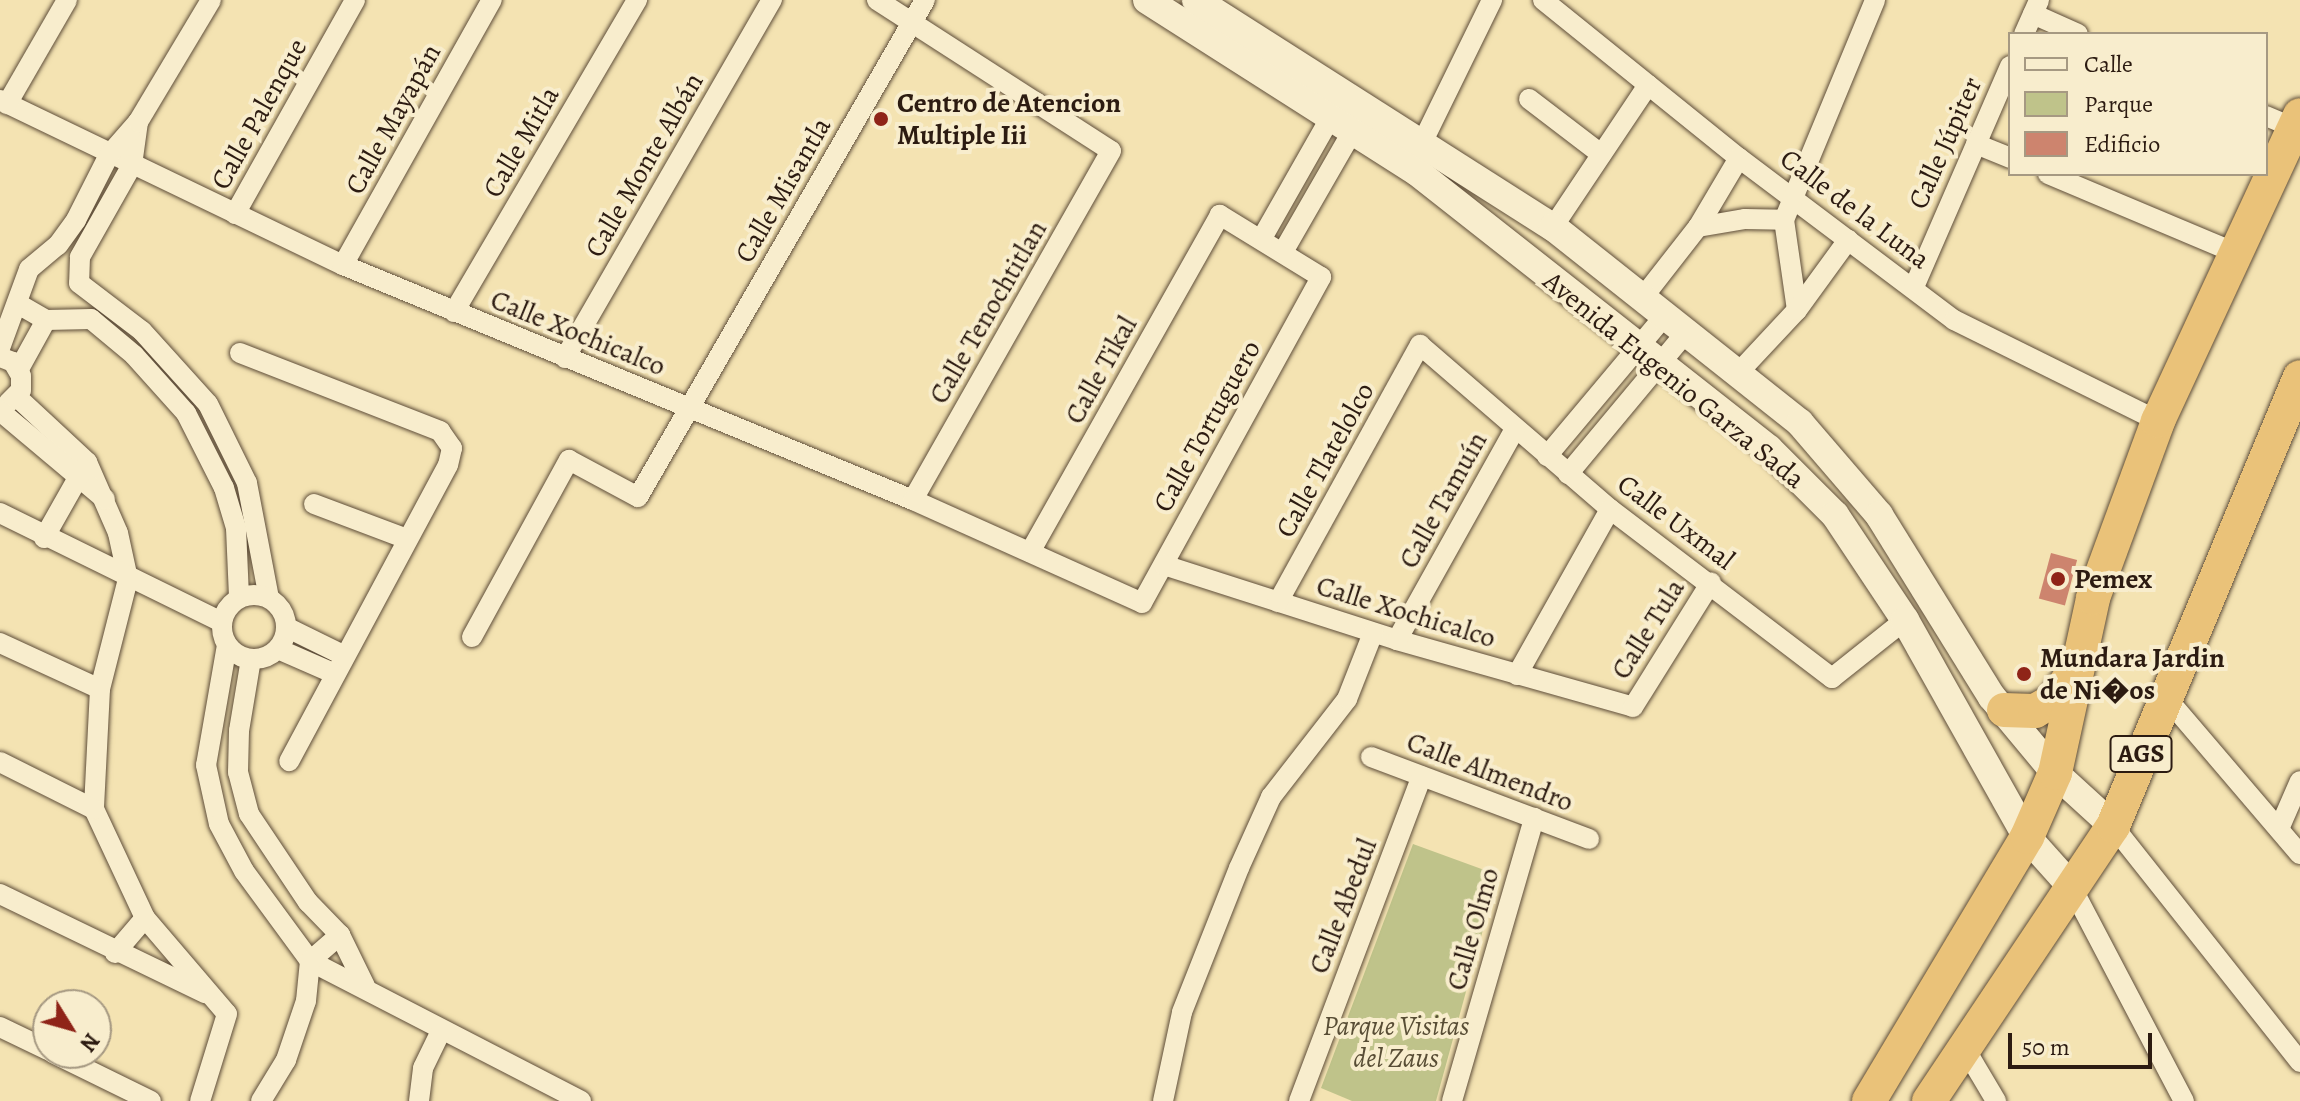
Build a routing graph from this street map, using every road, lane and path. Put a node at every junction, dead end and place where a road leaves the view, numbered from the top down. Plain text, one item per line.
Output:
1 (67, 0) edge
2 (211, 0) edge
3 (355, 0) edge
4 (492, 0) edge
5 (637, 0) edge
6 (772, 0) edge
7 (877, 0) edge
8 (925, 0) edge
9 (1147, 0) edge
10 (1196, 0) edge
11 (1492, 0) edge
12 (1543, 0) edge
13 (1875, 0) edge
14 (2036, 7) edge
15 (912, 21) junction
16 (2025, 32) edge
17 (2075, 32) edge
18 (2008, 71) edge
19 (1648, 85) junction
20 (1529, 99) dead end
21 (4, 102) edge
22 (1350, 110) junction
23 (2287, 120) edge
24 (138, 122) junction
25 (1423, 141) junction
26 (1976, 144) junction
27 (1601, 154) junction
28 (109, 155) junction
29 (2008, 157) edge
30 (1739, 158) junction
31 (132, 165) junction
32 (2268, 170) edge
33 (2053, 176) edge
34 (2266, 176) edge
35 (1794, 195) junction
36 (235, 214) junction
37 (1784, 220) junction
38 (1553, 227) junction
39 (1698, 227) junction
40 (1262, 238) junction
41 (1848, 240) junction
42 (1283, 252) junction
43 (2236, 253) junction
44 (45, 257) junction
45 (343, 265) junction
46 (78, 278) junction
47 (1914, 287) junction
48 (1644, 296) junction
49 (20, 305) junction
50 (1797, 310) junction
51 (454, 312) junction
52 (51, 320) junction
53 (1677, 322) junction
54 (1420, 345) joint
55 (0, 348) edge
56 (240, 353) dead end
57 (1649, 355) junction
58 (0, 357) edge
59 (565, 358) junction
60 (19, 369) junction
61 (1739, 372) junction
62 (2300, 377) edge
63 (6, 404) edge
64 (690, 408) junction
65 (2158, 421) junction
66 (1515, 429) junction
67 (1547, 456) junction
68 (82, 470) junction
69 (1568, 474) junction
70 (913, 500) junction
71 (314, 504) dead end
72 (1610, 509) junction
73 (0, 513) edge
74 (44, 538) junction
75 (407, 539) junction
76 (1030, 552) junction
77 (1164, 565) junction
78 (128, 579) junction
79 (1711, 582) junction
80 (239, 598) junction
81 (269, 598) junction
82 (1278, 602) junction
83 (1142, 603) joint
84 (1905, 620) junction
85 (222, 622) junction
86 (286, 627) junction
87 (1373, 633) junction
88 (472, 637) dead end
89 (1397, 640) junction
90 (0, 643) edge
91 (227, 645) junction
92 (278, 649) junction
93 (251, 659) junction
94 (338, 664) junction
95 (2074, 670) junction
96 (1517, 675) junction
97 (100, 689) junction
98 (2164, 695) junction
99 (1633, 707) joint
100 (2004, 710) junction
101 (1371, 757) dead end
102 (289, 761) dead end
103 (0, 762) edge
104 (2055, 773) junction
105 (1422, 776) junction
106 (2300, 781) edge
107 (94, 809) junction
108 (1534, 818) junction
109 (2113, 826) junction
110 (2279, 829) junction
111 (2027, 837) junction
112 (1589, 839) dead end
113 (2300, 854) edge
114 (2071, 886) junction
115 (0, 894) edge
116 (145, 918) junction
117 (340, 935) junction
118 (115, 953) junction
119 (310, 961) junction
120 (365, 986) junction
121 (209, 995) junction
122 (0, 1027) edge
123 (440, 1033) junction
124 (32, 1043) edge
125 (1964, 1047) junction
126 (2300, 1062) edge
127 (86, 1069) edge
128 (1935, 1096) edge
129 (151, 1101) edge
130 (200, 1101) edge
131 (261, 1101) edge
132 (419, 1101) edge
133 (581, 1101) edge
134 (1163, 1101) edge
135 (1299, 1101) edge
136 (1452, 1101) edge
137 (1869, 1101) edge
138 (1996, 1101) edge
139 (2184, 1101) edge

1 - 21 street
2 - 24 street
3 - 36 street, Calle Palenque
4 - 45 street, Calle Mayapán
5 - 51 street, Calle Mitla
6 - 59 street, Calle Monte Albán
7 - 15 street
8 - 15 street, Calle Misantla
9 - 22 main road, Avenida Eugenio Garza Sada
10 - 22 main road, Avenida Eugenio Garza Sada
11 - 25 street
12 - 19 street, Calle de la Luna
13 - 35 street
14 - 16 street
14 - 17 street
15 - 64 street, Calle Misantla
15 - 70 street, Calle Tenochtitlan
18 - 26 street, Calle Júpiter
19 - 27 street
19 - 30 street, Calle de la Luna
20 - 27 street
21 - 28 street, Calle Xochicalco
22 - 25 main road, Avenida Eugenio Garza Sada
22 - 40 street
22 - 42 street
22 - 57 main road, Avenida Eugenio Garza Sada
23 - 32 highway
24 - 28 street
24 - 31 street
25 - 38 main road, Avenida Eugenio Garza Sada
26 - 29 street
26 - 47 street, Calle Júpiter
27 - 38 street
28 - 31 street, Calle Xochicalco
28 - 44 street
30 - 35 street, Calle de la Luna
30 - 39 street
31 - 36 street, Calle Xochicalco
31 - 46 street
33 - 43 street
34 - 43 highway
35 - 37 street
35 - 41 street, Calle de la Luna
36 - 45 street, Calle Xochicalco
37 - 39 street
37 - 50 street
38 - 48 main road, Avenida Eugenio Garza Sada
39 - 48 street
40 - 42 street
40 - 76 street, Calle Tikal
41 - 47 street, Calle de la Luna
41 - 50 street
42 - 77 street, Calle Tortuguero
43 - 65 highway
44 - 46 street
44 - 49 street
45 - 51 street, Calle Xochicalco
46 - 52 street
46 - 81 street
47 - 65 street, Calle de la Luna
48 - 53 main road, Avenida Eugenio Garza Sada
49 - 52 street
49 - 55 street
50 - 61 street
51 - 59 street, Calle Xochicalco
52 - 60 street
52 - 80 street
53 - 57 street
53 - 61 main road, Avenida Eugenio Garza Sada
54 - 66 street, Calle Uxmal
54 - 82 street, Calle Tlatelolco
56 - 75 street
57 - 67 street
57 - 69 street
57 - 84 main road, Avenida Eugenio Garza Sada
58 - 60 street
59 - 64 street, Calle Xochicalco
60 - 63 street
61 - 100 main road, Avenida Eugenio Garza Sada
62 - 98 highway, AGS
63 - 68 street
64 - 70 street, Calle Xochicalco
64 - 88 street, Calle Misantla
65 - 95 highway
66 - 67 street, Calle Uxmal
66 - 89 street, Calle Tamuín
67 - 69 street, Calle Uxmal
68 - 74 street
68 - 78 street
69 - 72 street, Calle Uxmal
70 - 76 street, Calle Xochicalco
71 - 75 street
72 - 79 street, Calle Uxmal
72 - 96 street
73 - 74 street
74 - 78 street
75 - 94 street
76 - 83 street, Calle Xochicalco
77 - 82 street, Calle Xochicalco
77 - 83 street, Calle Tortuguero
78 - 85 street
78 - 97 street
79 - 84 street, Calle Uxmal
79 - 99 street, Calle Tula
80 - 81 street
80 - 85 street
81 - 86 street
82 - 87 street, Calle Xochicalco
84 - 111 main road, Avenida Eugenio Garza Sada
85 - 91 street
86 - 92 street
86 - 94 street
87 - 89 street, Calle Xochicalco
87 - 134 street
89 - 96 street, Calle Xochicalco
90 - 97 street
91 - 93 street
91 - 119 street
92 - 93 street
92 - 94 street
93 - 117 street
94 - 102 street
95 - 100 highway
95 - 104 highway
96 - 99 street, Calle Xochicalco
97 - 107 street
98 - 109 highway, AGS
98 - 110 street
100 - 104 main road, Avenida Eugenio Garza Sada
101 - 105 street, Calle Almendro
103 - 107 street
104 - 109 main road, Avenida Eugenio Garza Sada
104 - 111 highway
105 - 108 street, Calle Almendro
105 - 135 street, Calle Abedul
106 - 110 street
107 - 116 street
108 - 112 street, Calle Almendro
108 - 136 street, Calle Olmo
109 - 114 highway, AGS
109 - 126 street
110 - 113 street
111 - 114 main road, Avenida Eugenio Garza Sada
111 - 137 highway
114 - 125 highway, AGS
114 - 139 street
115 - 118 street
116 - 118 street
116 - 121 street
117 - 119 street
117 - 120 street
118 - 121 street
119 - 120 street
119 - 131 street
120 - 123 street
121 - 130 street
122 - 124 street
123 - 132 street
123 - 133 street
125 - 128 highway, AGS
125 - 138 street
127 - 129 street

